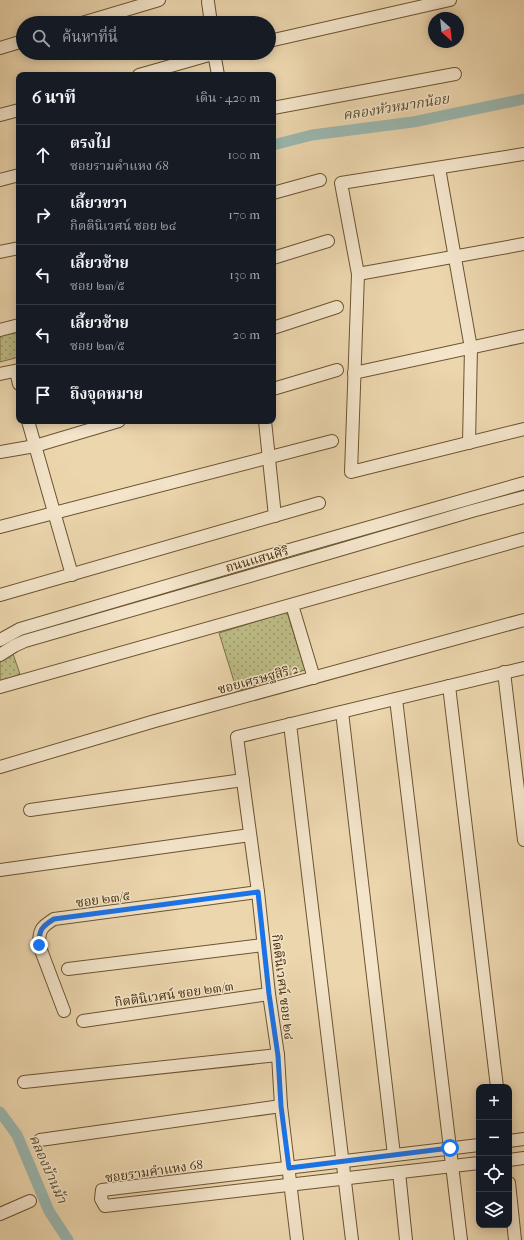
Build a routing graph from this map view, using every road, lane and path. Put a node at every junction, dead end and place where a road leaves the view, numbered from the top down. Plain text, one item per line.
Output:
1 (159, 0) edge
2 (450, 0) edge
3 (209, 1) edge
4 (105, 16) edge
5 (210, 16) edge
6 (276, 39) edge
7 (16, 43) edge
8 (0, 48) edge
9 (191, 60) edge
10 (216, 60) edge
11 (149, 72) edge
12 (218, 72) edge
13 (455, 74) dead end
14 (276, 107) edge
15 (16, 111) edge
16 (0, 115) edge
17 (524, 154) edge
18 (438, 168) junction
19 (16, 176) edge
20 (0, 180) edge
21 (320, 180) dead end
22 (276, 192) edge
23 (328, 241) dead end
24 (524, 244) edge
25 (16, 249) edge
26 (0, 252) edge
27 (276, 257) edge
28 (454, 257) junction
29 (358, 274) junction
30 (336, 308) dead end
31 (16, 326) edge
32 (276, 327) edge
33 (0, 330) edge
34 (524, 336) edge
35 (471, 348) junction
36 (337, 370) dead end
37 (16, 371) edge
38 (354, 373) junction
39 (0, 374) edge
40 (276, 388) edge
41 (29, 424) edge
42 (109, 424) edge
43 (265, 424) edge
44 (524, 429) edge
45 (332, 441) dead end
46 (469, 443) junction
47 (35, 446) junction
48 (0, 452) edge
49 (270, 456) junction
50 (524, 483) edge
51 (524, 497) edge
52 (319, 503) dead end
53 (439, 507) junction
54 (55, 512) junction
55 (275, 516) junction
56 (442, 520) junction
57 (0, 527) edge
58 (524, 539) edge
59 (245, 563) junction
60 (72, 575) junction
61 (248, 576) junction
62 (0, 596) edge
63 (292, 605) junction
64 (57, 618) junction
65 (524, 620) edge
66 (60, 631) junction
67 (0, 640) edge
68 (0, 655) edge
69 (524, 668) edge
70 (504, 672) junction
71 (314, 678) junction
72 (449, 686) junction
73 (0, 687) edge
74 (396, 699) junction
75 (342, 712) junction
76 (290, 724) junction
77 (0, 767) edge
78 (243, 780) junction
79 (30, 810) dead end
80 (250, 835) junction
81 (524, 840) edge
82 (0, 870) edge
83 (258, 892) junction
84 (263, 946) junction
85 (68, 969) dead end
86 (269, 994) junction
87 (64, 1011) dead end
88 (83, 1021) dead end
89 (278, 1056) junction
90 (24, 1082) dead end
91 (497, 1084) edge
92 (281, 1106) junction
93 (524, 1139) edge
94 (40, 1140) dead end
95 (512, 1141) edge
96 (476, 1145) edge
97 (450, 1148) junction
98 (394, 1155) junction
99 (524, 1158) edge
100 (512, 1160) edge
101 (341, 1161) junction
102 (476, 1163) edge
103 (453, 1166) junction
104 (289, 1168) junction
105 (399, 1172) junction
106 (344, 1178) junction
107 (292, 1184) junction
108 (510, 1192) edge
109 (30, 1201) dead end
110 (0, 1214) edge
111 (297, 1240) edge
112 (352, 1240) edge
113 (406, 1240) edge
114 (461, 1240) edge
115 (516, 1240) edge

1 - 4 street
2 - 6 street
3 - 5 street
7 - 8 street
9 - 11 street
10 - 12 street
13 - 14 street
15 - 16 street
17 - 18 street
18 - 28 street
18 - 29 street
19 - 20 street
21 - 22 street
23 - 27 street
24 - 28 street
25 - 26 street
28 - 29 street
28 - 35 street
29 - 38 street
30 - 32 street
31 - 33 street
34 - 35 street
35 - 38 street
35 - 46 street
36 - 40 street
37 - 39 street
38 - 46 street
41 - 47 street
42 - 47 street
43 - 49 street
44 - 46 street
45 - 49 street
47 - 48 street
47 - 54 street
49 - 54 street
49 - 55 street
50 - 53 street, ถนนแสนศิริ
51 - 56 street, ถนนแสนศิริ
52 - 55 street
53 - 56 street
53 - 59 street, ถนนแสนศิริ
54 - 57 street
54 - 60 street
55 - 60 street
56 - 61 street, ถนนแสนศิริ
58 - 63 street
59 - 61 street
59 - 64 street, ถนนแสนศิริ
60 - 62 street
61 - 66 street, ถนนแสนศิริ
63 - 71 street
63 - 73 street
64 - 66 street
64 - 67 street, ถนนแสนศิริ
65 - 71 street, ซอยเศรษฐสิริ 2
66 - 68 street, ถนนแสนศิริ
69 - 70 street
70 - 72 street
70 - 81 street
71 - 77 street, ซอยเศรษฐสิริ 2
72 - 74 street
72 - 91 street
74 - 75 street
74 - 97 street
75 - 76 street
75 - 98 street
76 - 78 street, กิตตินิเวศน์ ซอย ๒๔
76 - 101 street
78 - 79 street
78 - 80 street, กิตตินิเวศน์ ซอย ๒๔
80 - 82 street
80 - 83 street, กิตตินิเวศน์ ซอย ๒๔
83 - 84 street, กิตตินิเวศน์ ซอย ๒๔
83 - 87 street, ซอย ๒๓/๕
84 - 85 street
84 - 86 street, กิตตินิเวศน์ ซอย ๒๔
86 - 88 street, กิตตินิเวศน์ ซอย ๒๓/๓
86 - 89 street, กิตตินิเวศน์ ซอย ๒๔
89 - 90 street
89 - 92 street, กิตตินิเวศน์ ซอย ๒๔
92 - 94 street
92 - 104 street, กิตตินิเวศน์ ซอย ๒๔
93 - 95 street
96 - 97 street, ซอยรามคำแหง 68
97 - 98 street, ซอยรามคำแหง 68
97 - 103 street
98 - 101 street, ซอยรามคำแหง 68
99 - 100 street
101 - 104 street, ซอยรามคำแหง 68
101 - 106 street
102 - 103 street, ซอยรามคำแหง 68
103 - 105 street, ซอยรามคำแหง 68
103 - 114 street
104 - 107 street, กิตตินิเวศน์ ซอย ๒๔
104 - 107 street, ซอยรามคำแหง 68
105 - 106 street, ซอยรามคำแหง 68
105 - 113 street
106 - 107 street, ซอยรามคำแหง 68
106 - 112 street
107 - 111 street, กิตตินิเวศน์ ซอย ๒๔
108 - 115 street
109 - 110 street

